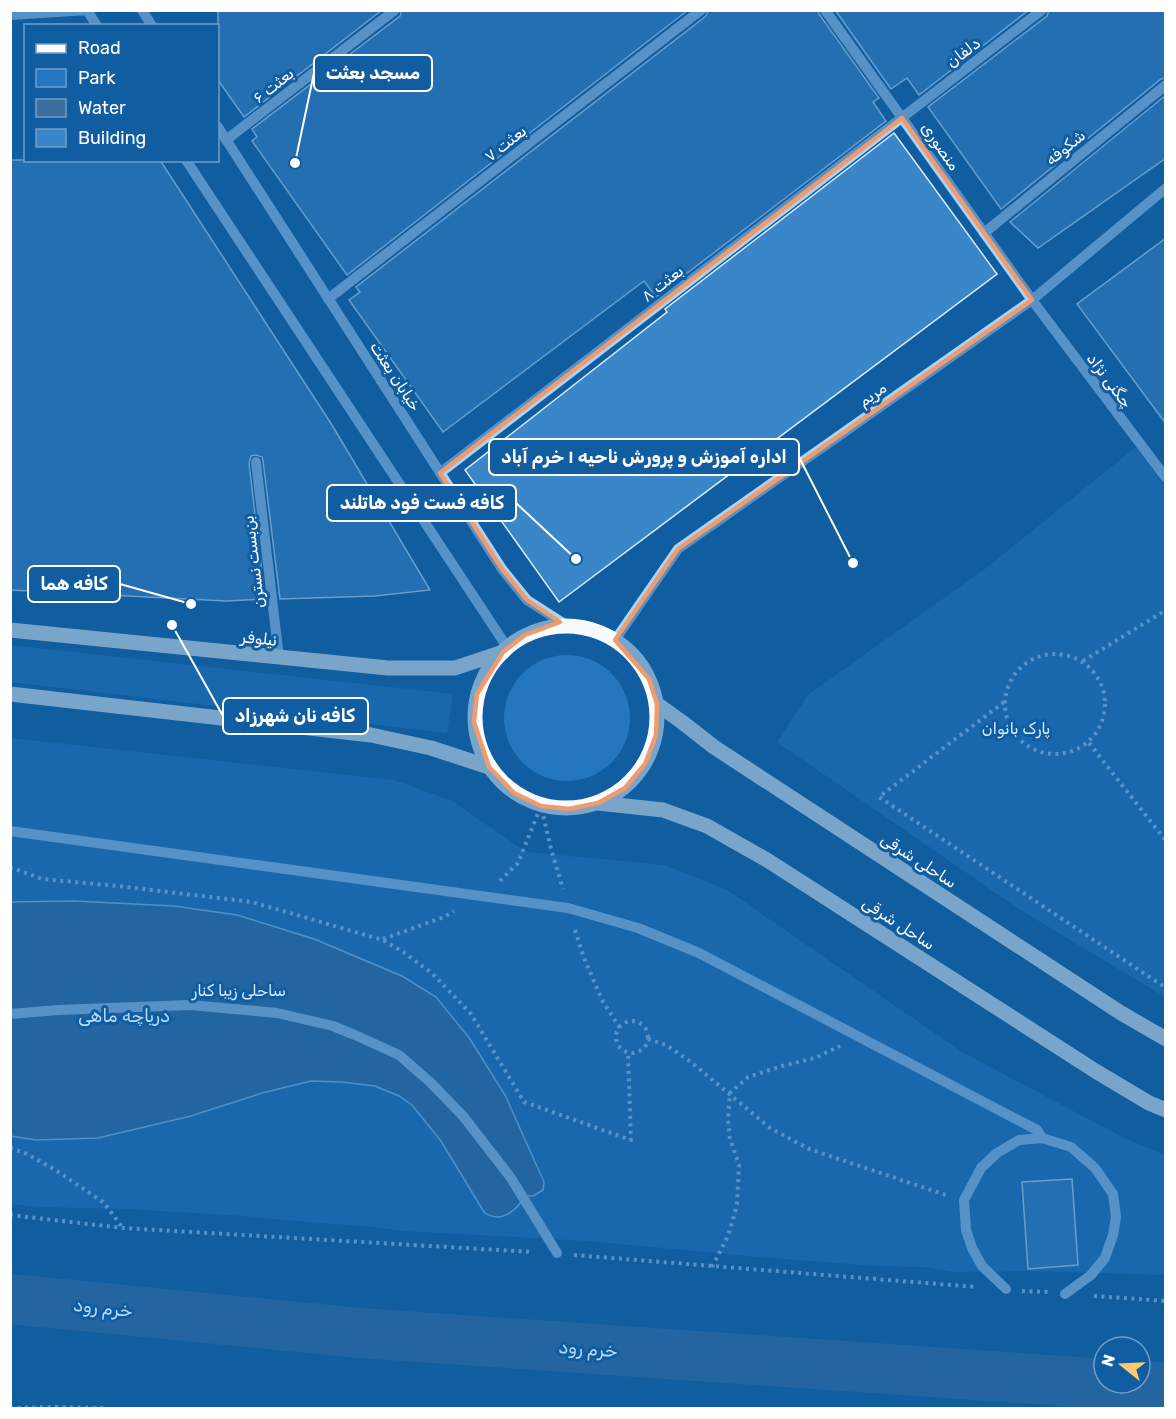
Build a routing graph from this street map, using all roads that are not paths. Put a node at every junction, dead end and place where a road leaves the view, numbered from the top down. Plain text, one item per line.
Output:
1 (142, 10) edge
2 (395, 10) edge
3 (701, 10) edge
4 (825, 10) edge
5 (1042, 10) edge
6 (87, 11) edge
7 (10, 15) edge
8 (96, 24) edge
9 (151, 24) edge
10 (1166, 85) edge
11 (902, 118) junction
12 (219, 129) edge
13 (226, 140) junction
14 (187, 162) edge
15 (1166, 188) edge
16 (984, 233) junction
17 (328, 299) junction
18 (1032, 300) junction
19 (256, 462) dead end
20 (440, 473) junction
21 (1166, 478) edge
22 (566, 625) junction
23 (10, 630) edge
24 (615, 640) junction
25 (505, 649) junction
26 (279, 658) junction
27 (10, 694) edge
28 (657, 704) junction
29 (489, 766) junction
30 (598, 803) junction
31 (10, 831) edge
32 (10, 1014) edge
33 (1166, 1039) edge
34 (1166, 1110) edge
35 (1042, 1138) junction
36 (557, 1253) road end
37 (1006, 1289) road end
38 (1065, 1294) road end

1 - 9 street
2 - 13 street, بعثت ۶
3 - 17 street, بعثت ۷
4 - 11 street, منصوری
5 - 11 street, دلفان
6 - 7 street
6 - 8 street
10 - 16 street, شکوفه
11 - 16 street, منصوری
11 - 20 street, بعثت ۸
12 - 13 street, خیابان بعثت
13 - 17 street, خیابان بعثت
14 - 25 street
15 - 18 street, مریم
16 - 18 street, منصوری
17 - 20 street, خیابان بعثت
18 - 21 street, چگنی نژاد
18 - 24 street, مریم
19 - 26 street, بن‌بست نسترن
20 - 22 street, خیابان بعثت
22 - 24 main road
22 - 25 main road
23 - 26 main road, نیلوفر
24 - 28 main road
25 - 26 main road, نیلوفر
25 - 29 main road
27 - 29 main road
28 - 30 main road
28 - 33 main road, ساحلی شرقی
29 - 30 main road
30 - 34 main road, ساحل شرقی
31 - 35 street
32 - 36 street
35 - 37 street
35 - 38 street

